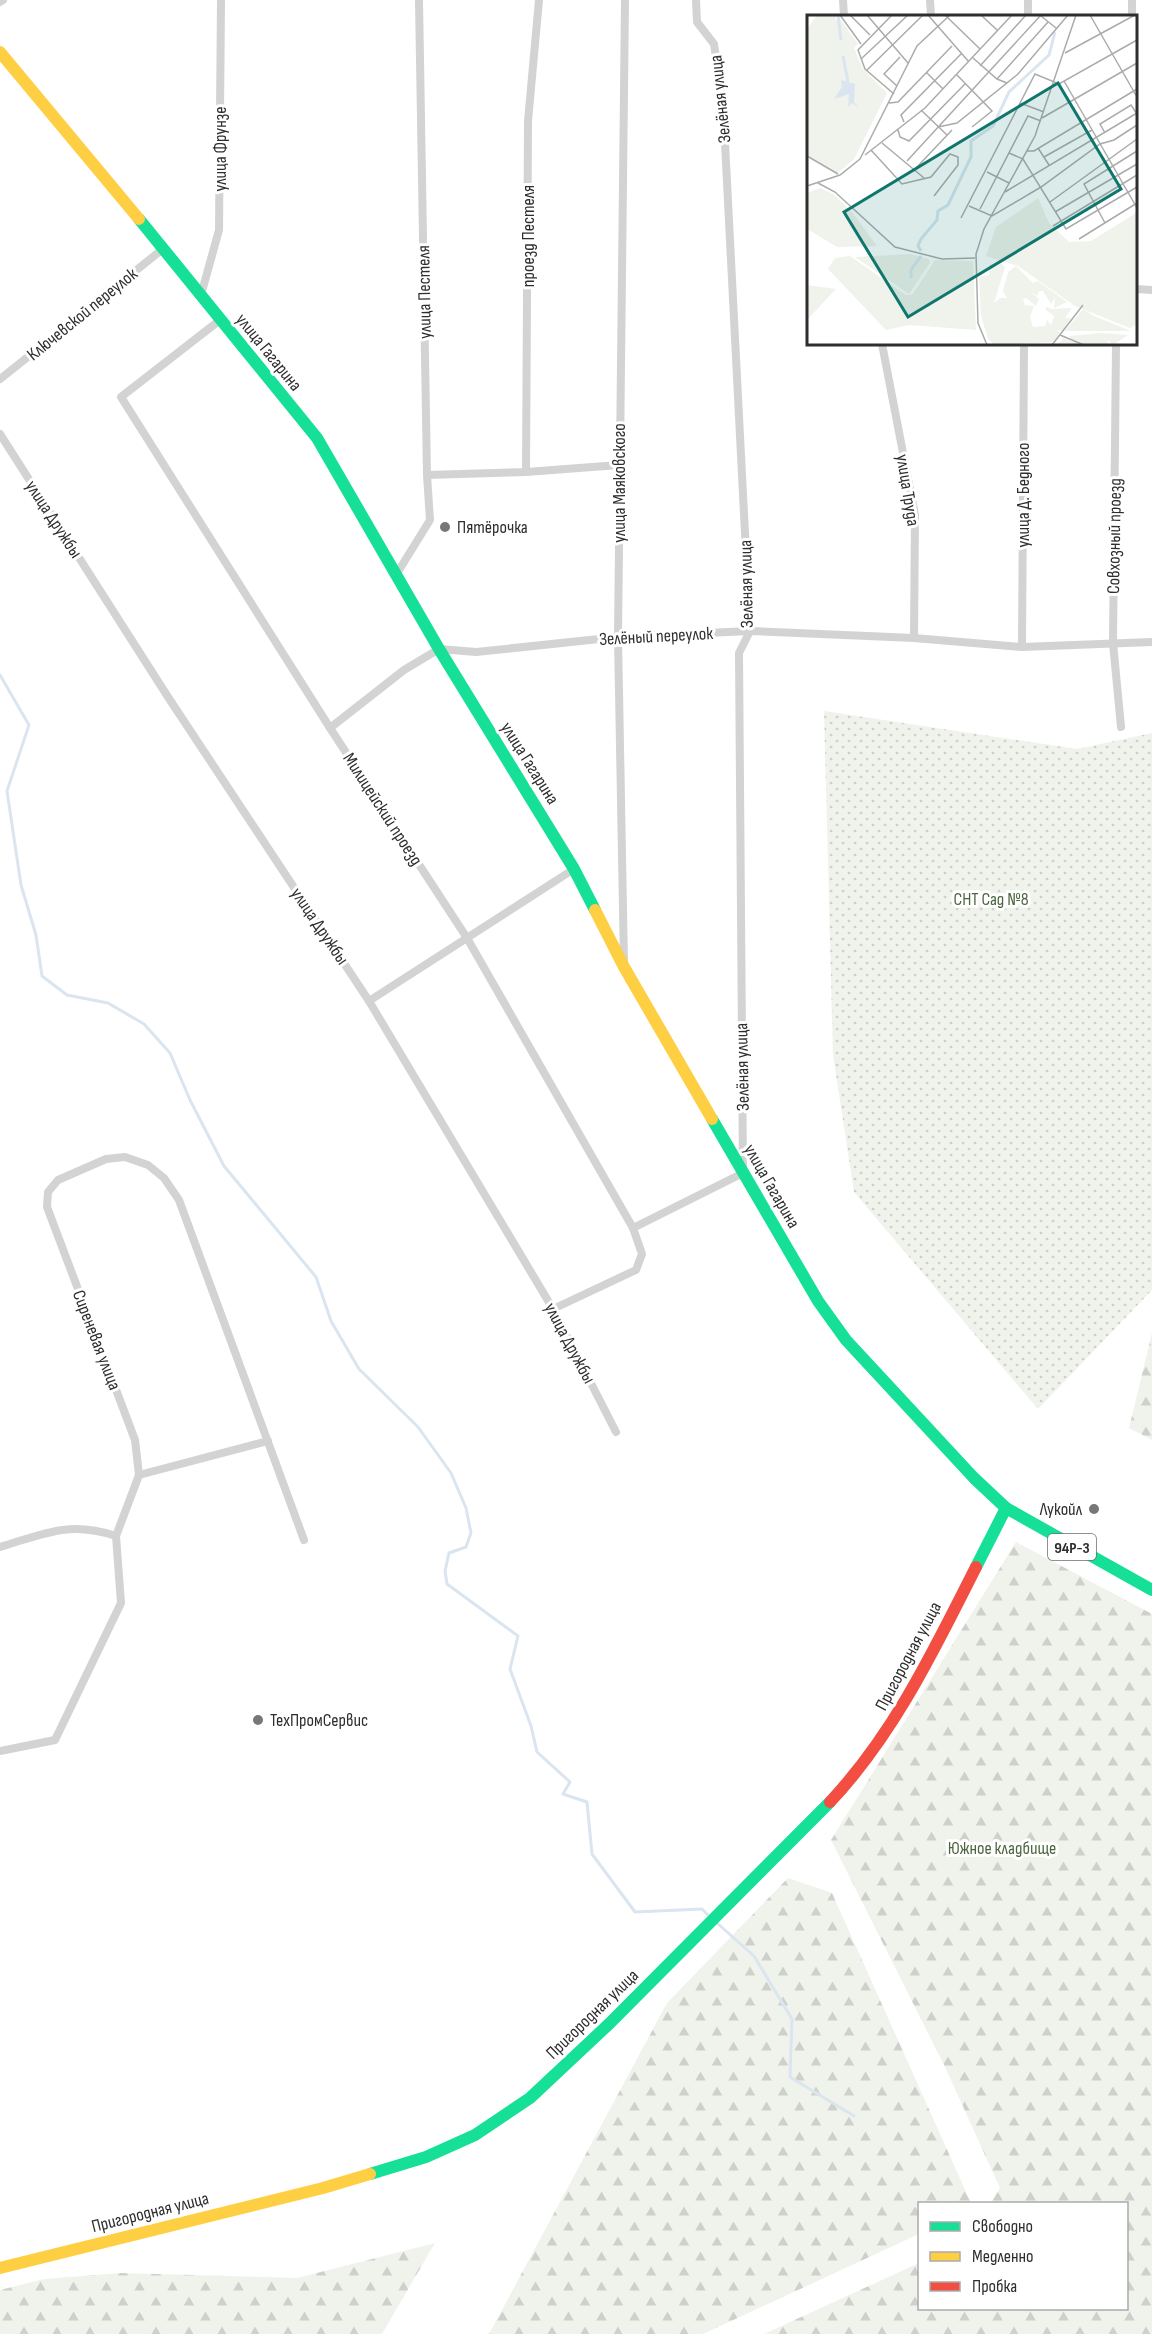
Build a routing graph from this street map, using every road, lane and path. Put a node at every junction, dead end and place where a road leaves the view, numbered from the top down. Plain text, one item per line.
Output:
1 (221, 0) edge
2 (419, 0) edge
3 (539, 0) edge
4 (625, 0) edge
5 (696, 0) edge
6 (843, 0) edge
7 (930, 0) edge
8 (844, 15) edge
9 (931, 15) edge
10 (0, 52) edge
11 (164, 248) junction
12 (1137, 289) edge
13 (1152, 290) edge
14 (201, 295) junction
15 (220, 320) junction
16 (882, 345) edge
17 (1024, 345) edge
18 (1116, 345) edge
19 (0, 379) edge
20 (0, 434) edge
21 (619, 465) junction
22 (526, 472) junction
23 (427, 475) junction
24 (396, 575) junction
25 (750, 631) junction
26 (618, 637) junction
27 (914, 638) junction
28 (1152, 642) edge
29 (1113, 643) junction
30 (1022, 647) junction
31 (439, 649) junction
32 (1121, 727) dead end
33 (330, 728) junction
34 (574, 869) junction
35 (467, 938) junction
36 (624, 967) junction
37 (369, 1000) junction
38 (743, 1173) junction
39 (633, 1227) junction
40 (553, 1309) junction
41 (616, 1432) dead end
42 (268, 1441) junction
43 (139, 1475) junction
44 (1006, 1508) junction
45 (117, 1536) junction
46 (304, 1540) dead end
47 (0, 1547) edge
48 (1152, 1590) edge
49 (0, 1751) edge
50 (0, 2268) edge

1 - 14 street, улица Фрунзе
2 - 23 street, улица Пестеля
3 - 22 street, проезд Пестеля
4 - 21 street, улица Маяковского
5 - 25 street, Зелёная улица
6 - 8 street
7 - 9 street
10 - 11 main road, улица Гагарина
11 - 14 main road, улица Гагарина
11 - 19 street, Ключевской переулок
12 - 13 street
14 - 15 main road, улица Гагарина
15 - 24 main road, улица Гагарина
15 - 33 street, Милицейский проезд
16 - 27 street, улица Труда
17 - 30 street, улица Д. Бедного
18 - 29 street, Совхозный проезд
20 - 37 street, улица Дружбы
21 - 22 street
21 - 26 street, улица Маяковского
22 - 23 street
23 - 24 street, улица Пестеля
24 - 31 main road, улица Гагарина
25 - 26 street, Зелёный переулок
25 - 27 street, Зелёный переулок
25 - 38 street, Зелёная улица
26 - 31 street, Зелёный переулок
26 - 36 street, улица Маяковского
27 - 30 street, Зелёный переулок
28 - 29 street, Зелёный переулок
29 - 30 street, Зелёный переулок
29 - 32 street, Совхозный проезд
31 - 33 street
31 - 34 main road, улица Гагарина
33 - 35 street, Милицейский проезд
34 - 35 street
34 - 36 main road, улица Гагарина
35 - 37 street
35 - 39 street, Милицейский проезд
36 - 38 main road, улица Гагарина
37 - 40 street, улица Дружбы
38 - 39 street
38 - 44 main road, улица Гагарина
39 - 40 street, Милицейский проезд
40 - 41 street, улица Дружбы
42 - 43 street
42 - 43 street, Сиреневая улица
42 - 46 street
43 - 45 street
44 - 48 main road, 94Р-3
44 - 50 main road, Пригородная улица
45 - 47 street
45 - 49 street

